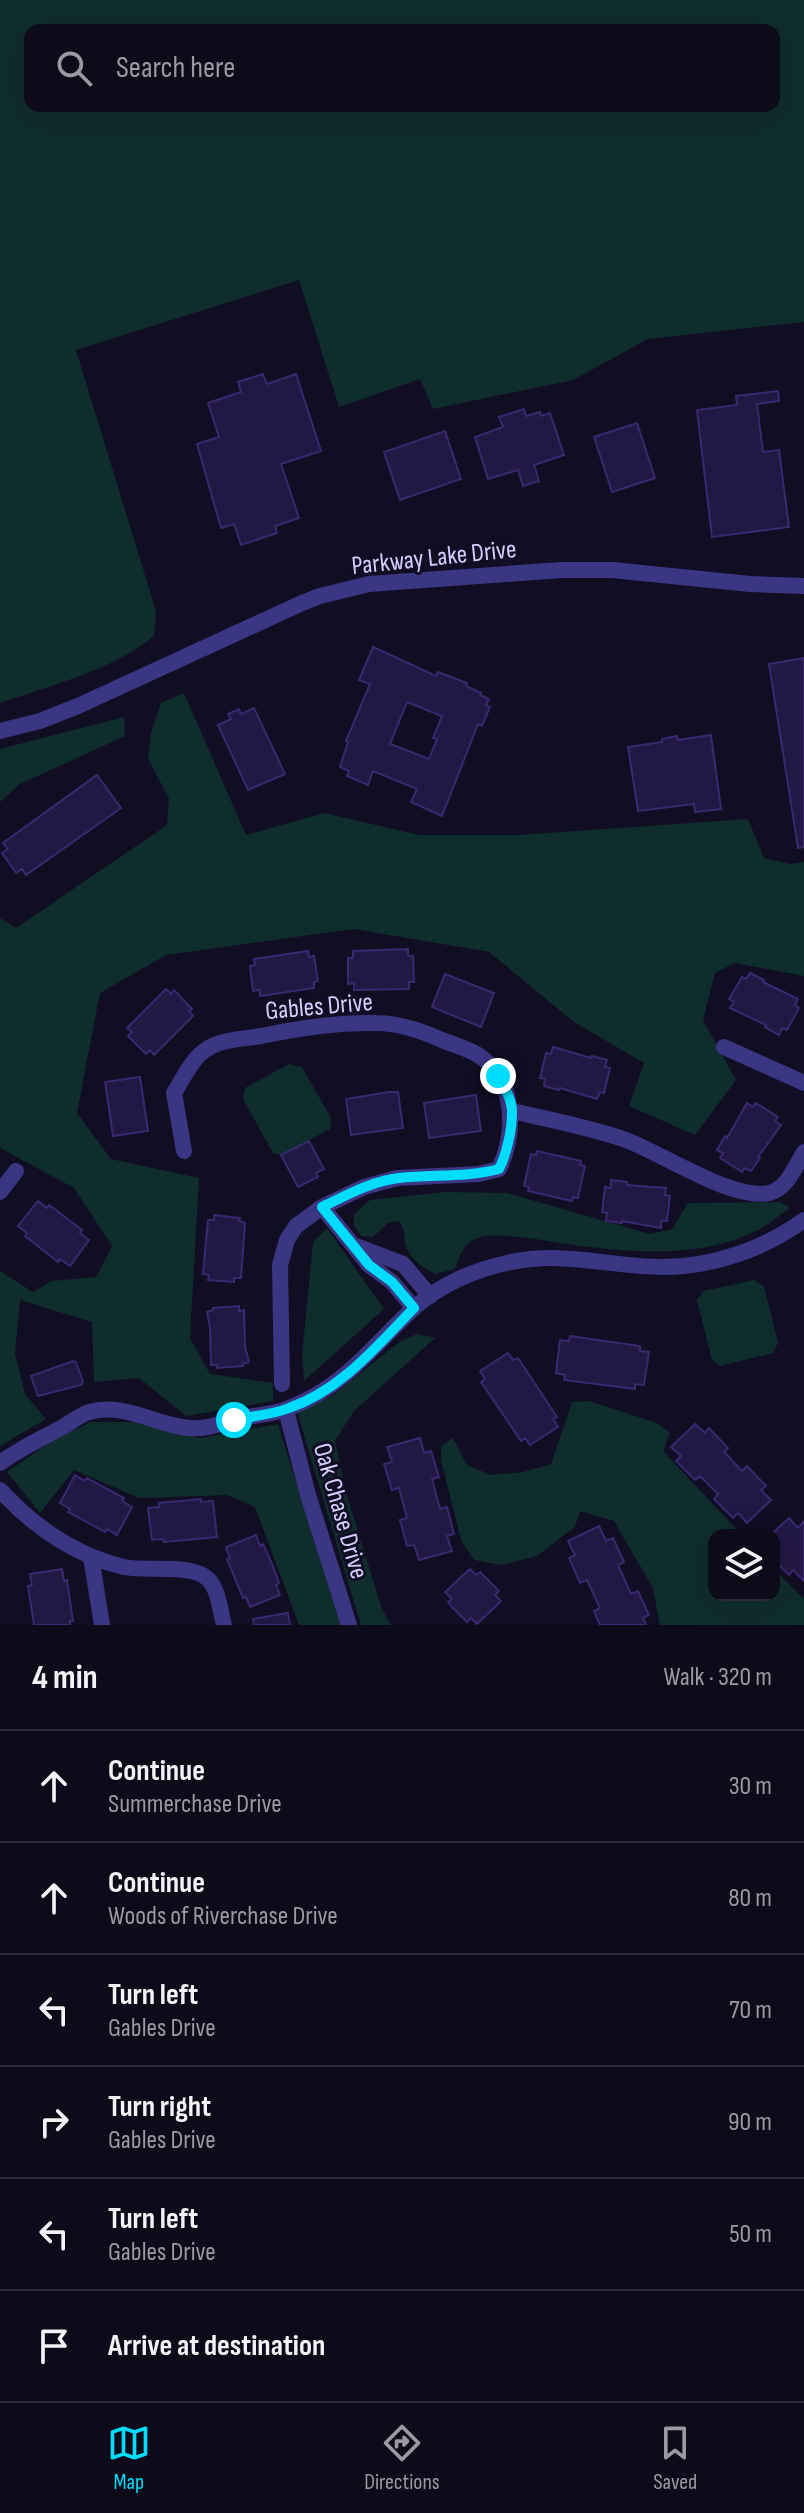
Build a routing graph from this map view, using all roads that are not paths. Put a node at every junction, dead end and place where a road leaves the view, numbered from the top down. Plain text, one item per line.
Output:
1 (804, 586) edge
2 (0, 731) edge
3 (724, 1047) dead end
4 (804, 1083) edge
5 (512, 1111) junction
6 (184, 1151) dead end
7 (804, 1152) edge
8 (16, 1171) dead end
9 (0, 1192) edge
10 (322, 1207) junction
11 (804, 1220) edge
12 (351, 1244) junction
13 (430, 1296) junction
14 (414, 1308) junction
15 (282, 1384) dead end
16 (286, 1410) junction
17 (0, 1463) edge
18 (0, 1490) edge
19 (91, 1557) junction
20 (102, 1625) edge
21 (224, 1625) edge
22 (349, 1625) edge

1 - 2 street, Parkway Lake Drive
3 - 4 street
5 - 6 street, Gables Drive
5 - 7 street
5 - 10 street
8 - 9 street
10 - 12 street
10 - 15 street
11 - 13 street
12 - 13 street
12 - 14 street
13 - 14 street
14 - 16 street
16 - 17 street
16 - 22 street, Oak Chase Drive
18 - 19 street
19 - 20 street
19 - 21 street

